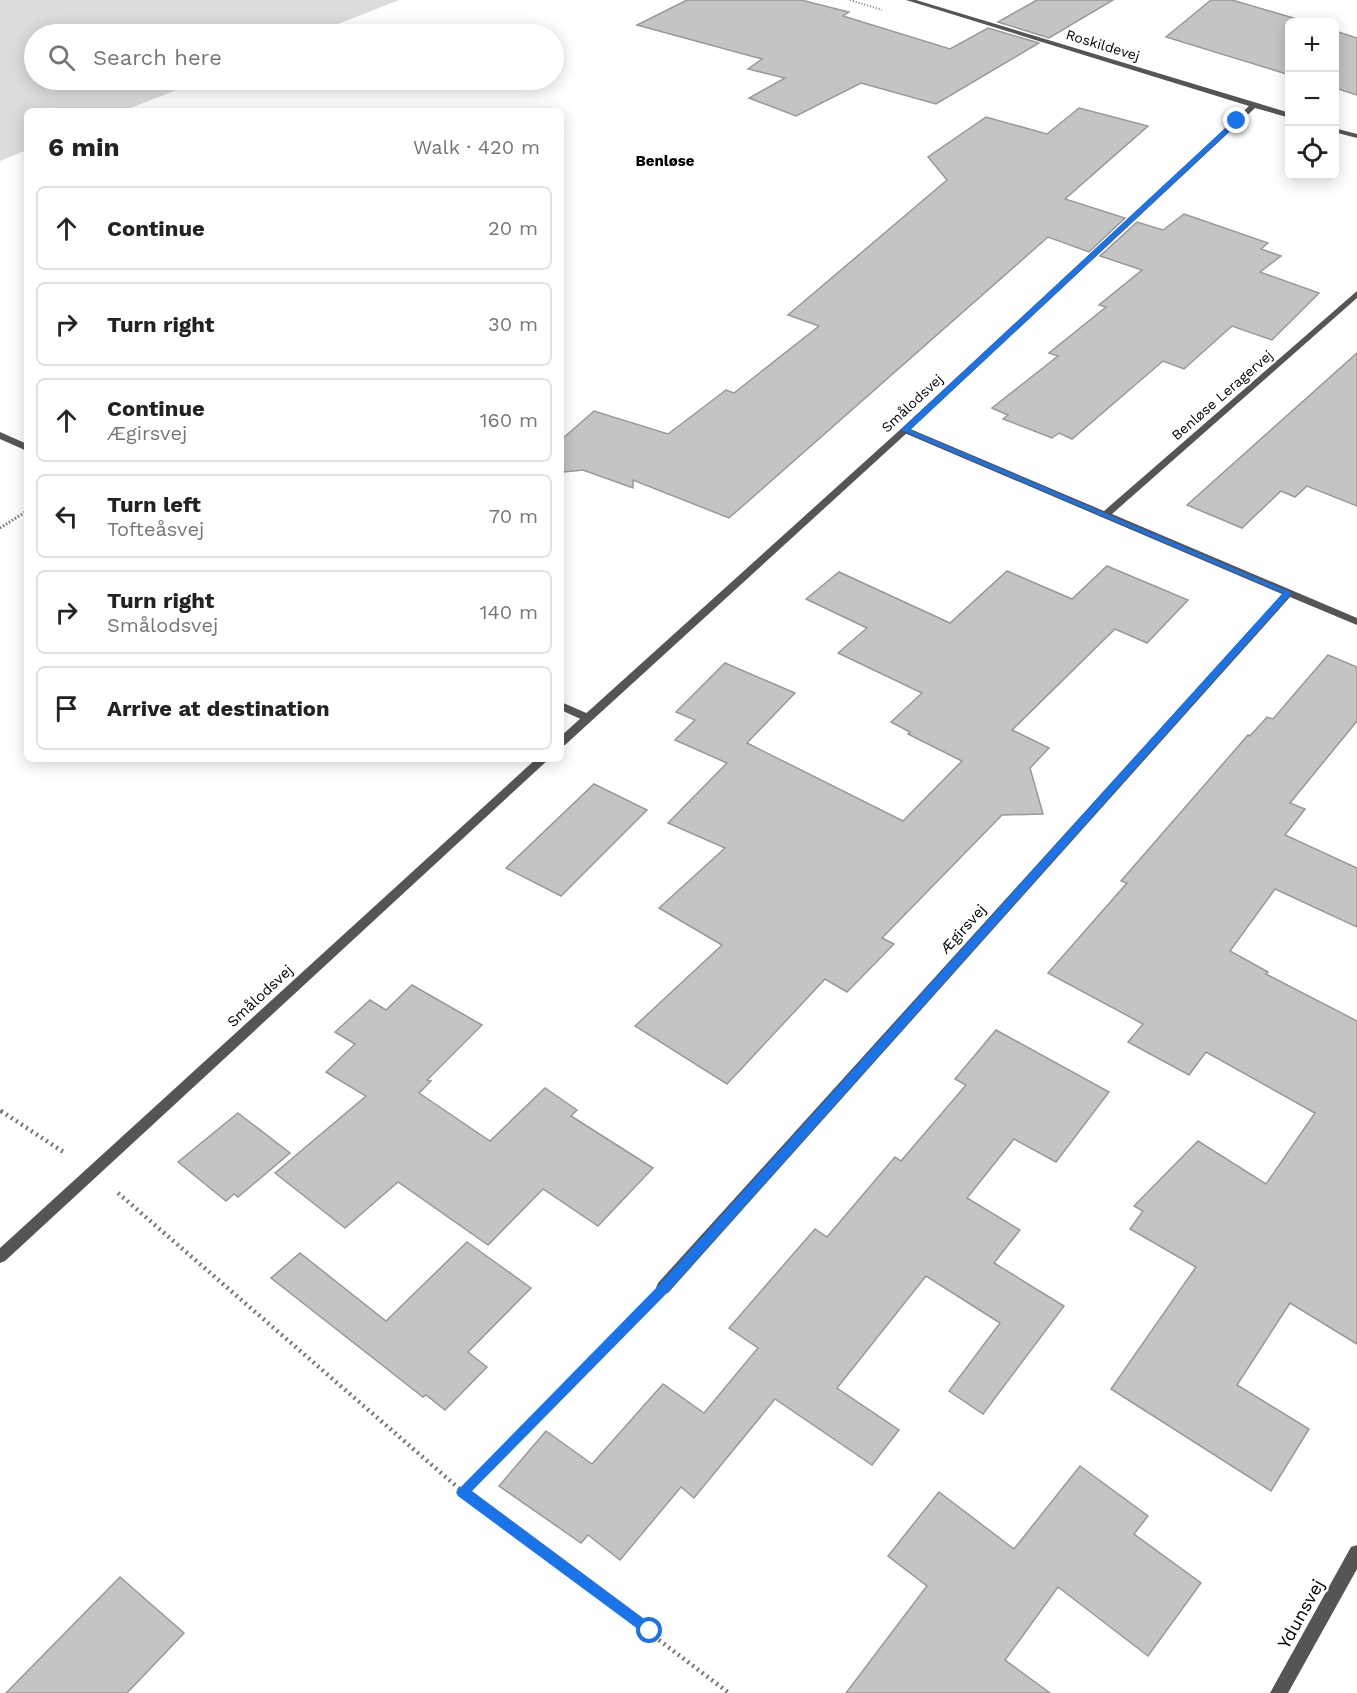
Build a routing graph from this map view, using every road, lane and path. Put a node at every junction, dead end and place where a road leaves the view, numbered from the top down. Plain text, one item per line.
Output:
1 (909, 0) edge
2 (1254, 105) junction
3 (1285, 114) edge
4 (1339, 131) edge
5 (1357, 136) edge
6 (1357, 294) edge
7 (905, 430) junction
8 (0, 435) edge
9 (24, 447) edge
10 (24, 513) edge
11 (1106, 515) junction
12 (0, 528) edge
13 (1288, 593) junction
14 (1357, 622) edge
15 (564, 707) edge
16 (587, 718) junction
17 (564, 739) edge
18 (540, 762) edge
19 (0, 1111) edge
20 (93, 1172) junction
21 (0, 1257) edge
22 (663, 1288) joint
23 (463, 1492) junction
24 (1357, 1553) edge
25 (729, 1693) edge
26 (1279, 1693) edge

1 - 2 street, Roskildevej
2 - 3 street, Roskildevej
2 - 7 street, Smålodsvej
4 - 5 street
6 - 11 street, Benløse Leragervej
7 - 11 street
7 - 16 street, Smålodsvej
8 - 9 street
10 - 12 path
11 - 13 street
13 - 14 street
13 - 22 street, Ægirsvej
15 - 16 street
16 - 17 street, Smålodsvej
18 - 20 street, Smålodsvej
19 - 20 path
20 - 21 street, Smålodsvej
20 - 23 path
22 - 23 path
23 - 25 path
24 - 26 street, Ydunsvej

